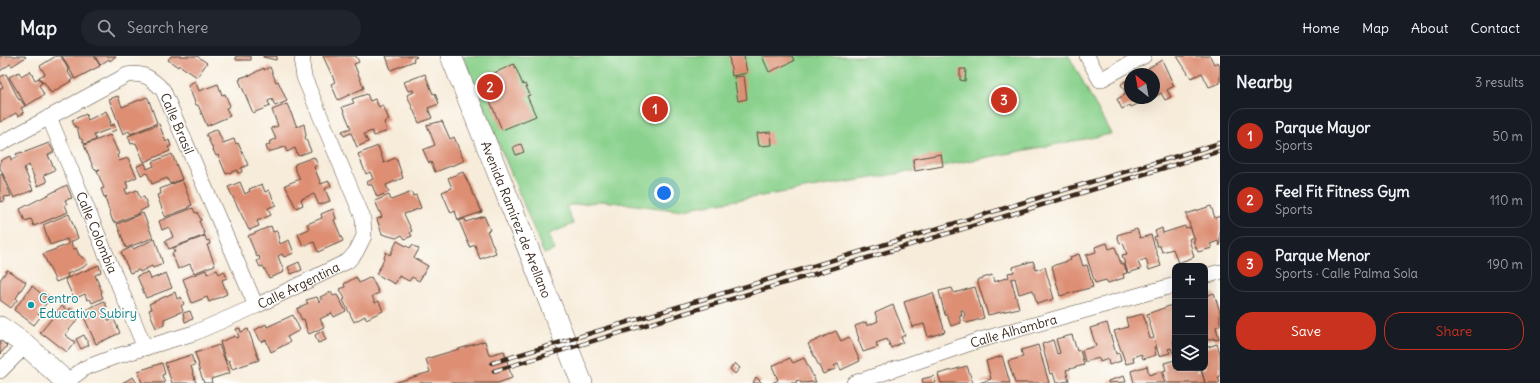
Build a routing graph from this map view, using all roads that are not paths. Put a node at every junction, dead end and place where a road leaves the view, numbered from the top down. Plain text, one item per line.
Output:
1 (303, 56) edge
2 (451, 56) edge
3 (1087, 56) edge
4 (1144, 56) edge
5 (49, 117) junction
6 (0, 144) edge
7 (1220, 272) edge
8 (1208, 275) edge
9 (1172, 286) edge
10 (256, 306) junction
11 (0, 327) edge
12 (26, 345) junction
13 (145, 348) junction
14 (0, 371) edge
15 (66, 382) edge
16 (582, 383) edge
17 (854, 383) edge

1 - 10 street, Calle Argentina
2 - 16 street, Avenida Ramírez de Arellano
3 - 4 street
5 - 6 street, Calle Brasil
5 - 10 street, Calle Brasil
5 - 13 street, Calle Colombia
7 - 8 street
9 - 17 street, Calle Alhambra
10 - 13 street, Calle Argentina
11 - 12 street
12 - 14 street
12 - 15 street
13 - 15 street, Calle Argentina

